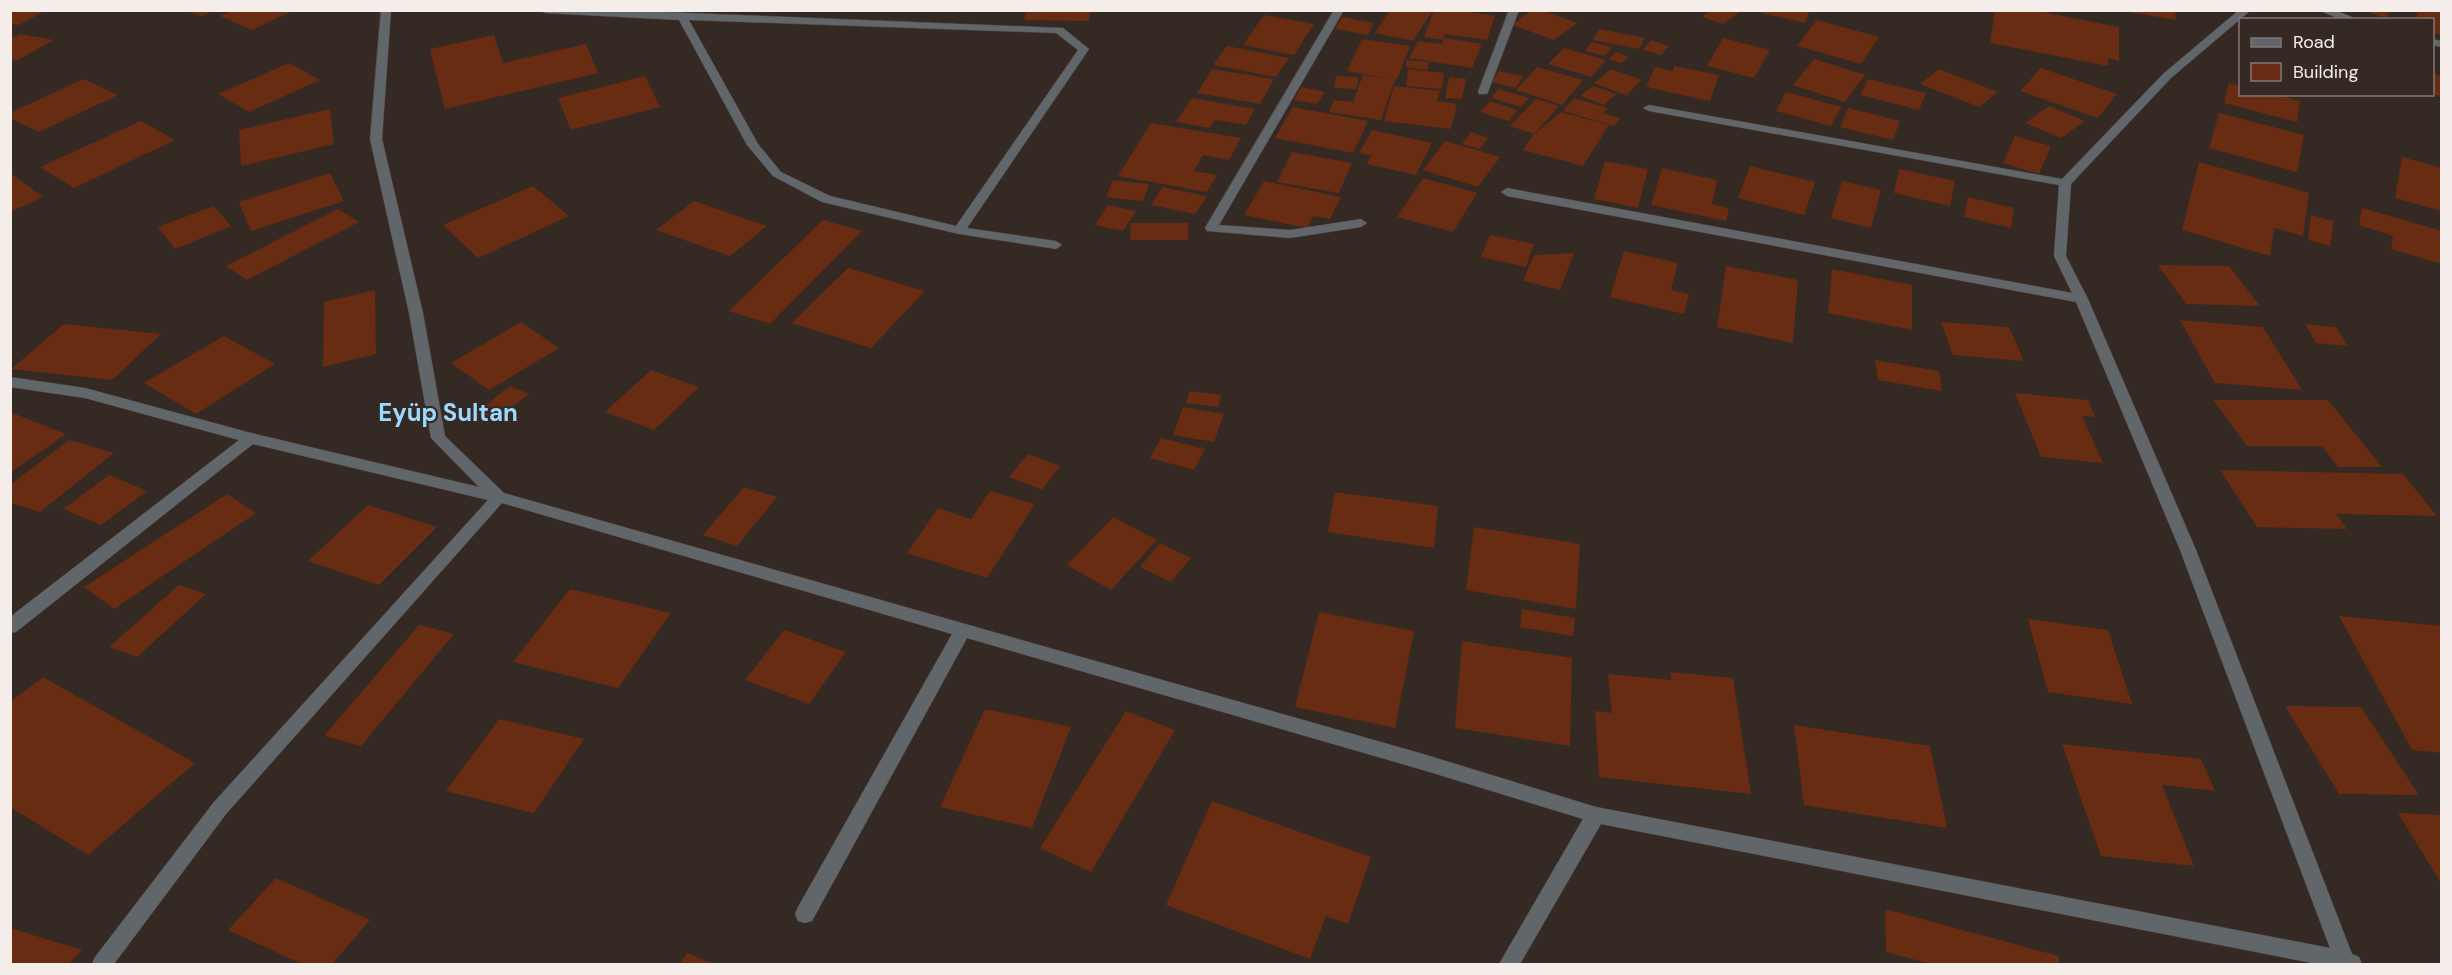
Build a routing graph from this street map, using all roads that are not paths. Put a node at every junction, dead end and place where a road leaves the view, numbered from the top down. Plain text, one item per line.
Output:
1 (386, 10) edge
2 (545, 10) edge
3 (1339, 10) edge
4 (1514, 10) edge
5 (2246, 10) edge
6 (2322, 10) edge
7 (682, 16) junction
8 (2348, 18) edge
9 (1483, 92) dead end
10 (1649, 108) dead end
11 (2065, 183) junction
12 (1507, 192) dead end
13 (1361, 223) dead end
14 (959, 230) junction
15 (1056, 245) dead end
16 (2081, 299) junction
17 (10, 382) edge
18 (251, 438) junction
19 (499, 497) junction
20 (10, 627) edge
21 (962, 631) junction
22 (1596, 815) junction
23 (805, 914) dead end
24 (2347, 963) edge
25 (102, 964) edge
26 (1509, 964) edge

1 - 19 street
2 - 7 street
3 - 13 street
4 - 9 street
5 - 11 street
6 - 8 street
7 - 14 street
7 - 14 street
10 - 11 street
11 - 16 street
12 - 16 street
14 - 15 street
16 - 24 street
17 - 18 street
18 - 19 street
18 - 20 street
19 - 21 street
19 - 25 street
21 - 22 street
21 - 23 street
22 - 24 street
22 - 26 street

